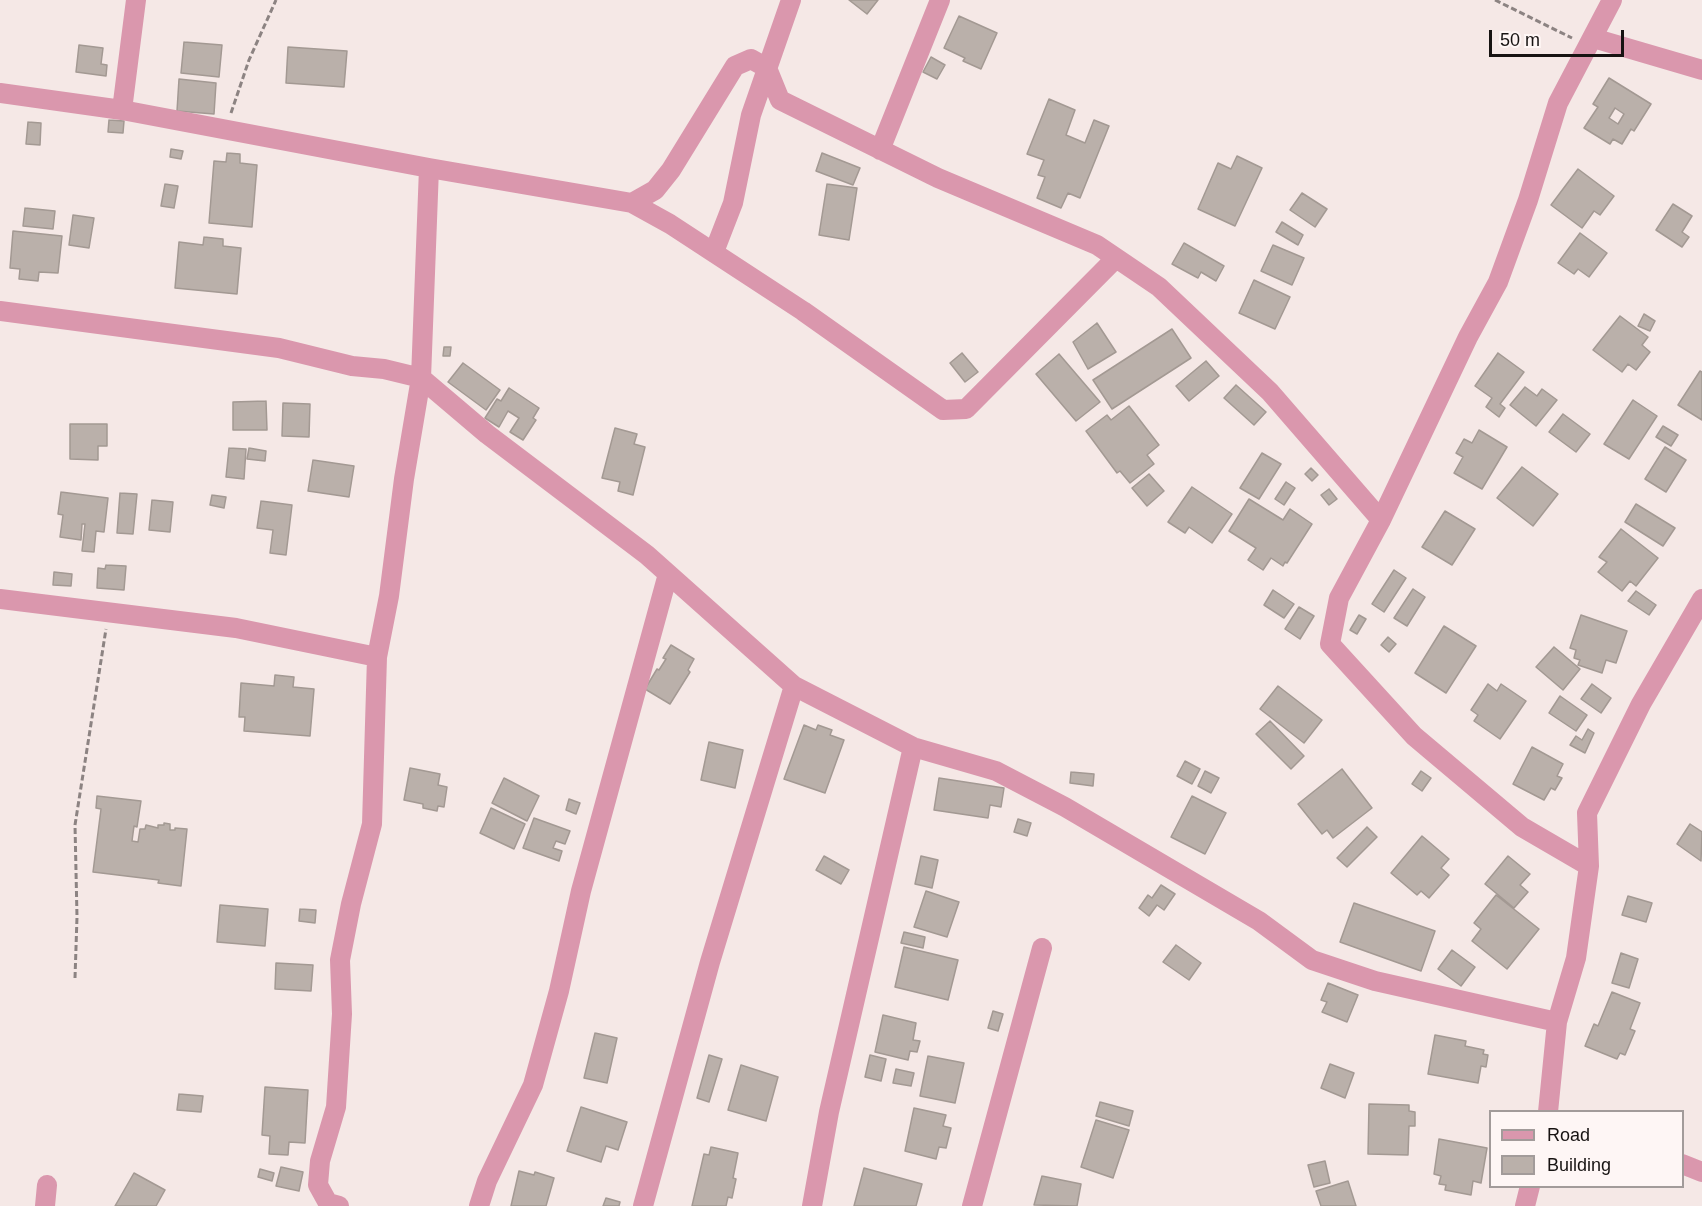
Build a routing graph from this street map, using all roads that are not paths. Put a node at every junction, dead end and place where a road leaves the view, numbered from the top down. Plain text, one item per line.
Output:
1 (136, 0) edge
2 (791, 0) edge
3 (940, 0) edge
4 (1612, 0) edge
5 (1591, 42) junction
6 (766, 69) junction
7 (1702, 70) edge
8 (0, 93) edge
9 (122, 110) junction
10 (880, 150) junction
11 (429, 168) junction
12 (632, 203) junction
13 (714, 252) junction
14 (1116, 258) junction
15 (0, 311) edge
16 (420, 378) junction
17 (1381, 520) junction
18 (668, 574) junction
19 (0, 599) edge
20 (1702, 599) edge
21 (377, 657) junction
22 (794, 686) junction
23 (913, 747) junction
24 (1589, 866) junction
25 (1042, 948) dead end
26 (1557, 1022) junction
27 (1548, 1110) edge
28 (1684, 1164) edge
29 (1702, 1172) edge
30 (47, 1185) dead end
31 (1530, 1188) edge
32 (45, 1206) edge
33 (339, 1206) edge
34 (479, 1206) edge
35 (643, 1206) edge
36 (812, 1206) edge
37 (972, 1206) edge
38 (1525, 1206) edge

1 - 9 street
2 - 6 street
3 - 10 street
4 - 5 street
5 - 7 street
5 - 17 street
6 - 10 street
6 - 12 street
6 - 13 street
8 - 9 street
9 - 11 street
10 - 14 street
11 - 12 street
11 - 16 street
12 - 13 street
13 - 14 street
14 - 17 street
15 - 16 street
16 - 18 street
16 - 21 street
17 - 24 street
18 - 22 street
18 - 34 street
19 - 21 street
20 - 24 street
21 - 33 street
22 - 23 street
22 - 35 street
23 - 26 street
23 - 36 street
24 - 26 street
25 - 37 street
26 - 27 street
28 - 29 street
30 - 32 street
31 - 38 street

